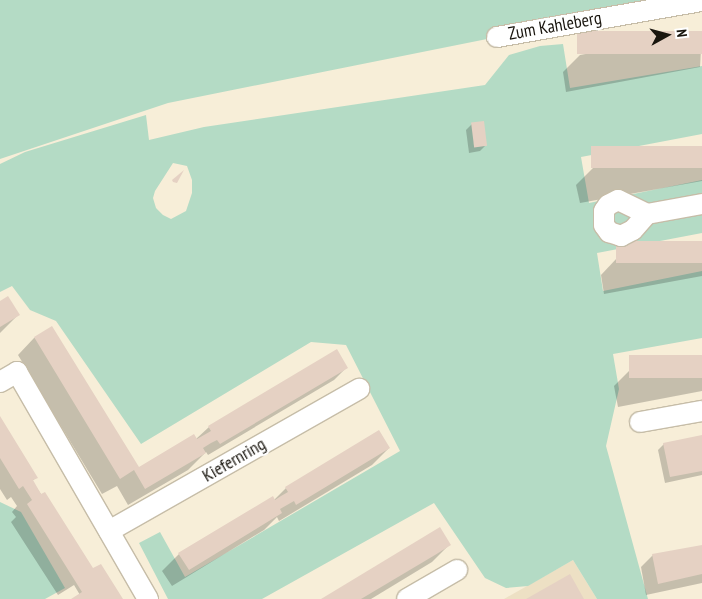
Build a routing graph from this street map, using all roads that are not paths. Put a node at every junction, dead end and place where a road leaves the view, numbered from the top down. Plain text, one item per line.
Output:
1 (702, 1) edge
2 (497, 37) dead end
3 (702, 204) edge
4 (647, 214) dead end
5 (0, 382) edge
6 (359, 389) dead end
7 (702, 411) edge
8 (640, 422) dead end
9 (110, 531) junction
10 (457, 570) dead end
11 (148, 599) edge
12 (407, 599) edge

1 - 2 street, Zum Kahleberg
3 - 4 street
5 - 9 street
6 - 9 street, Kiefernring
7 - 8 street
9 - 11 street
10 - 12 street

